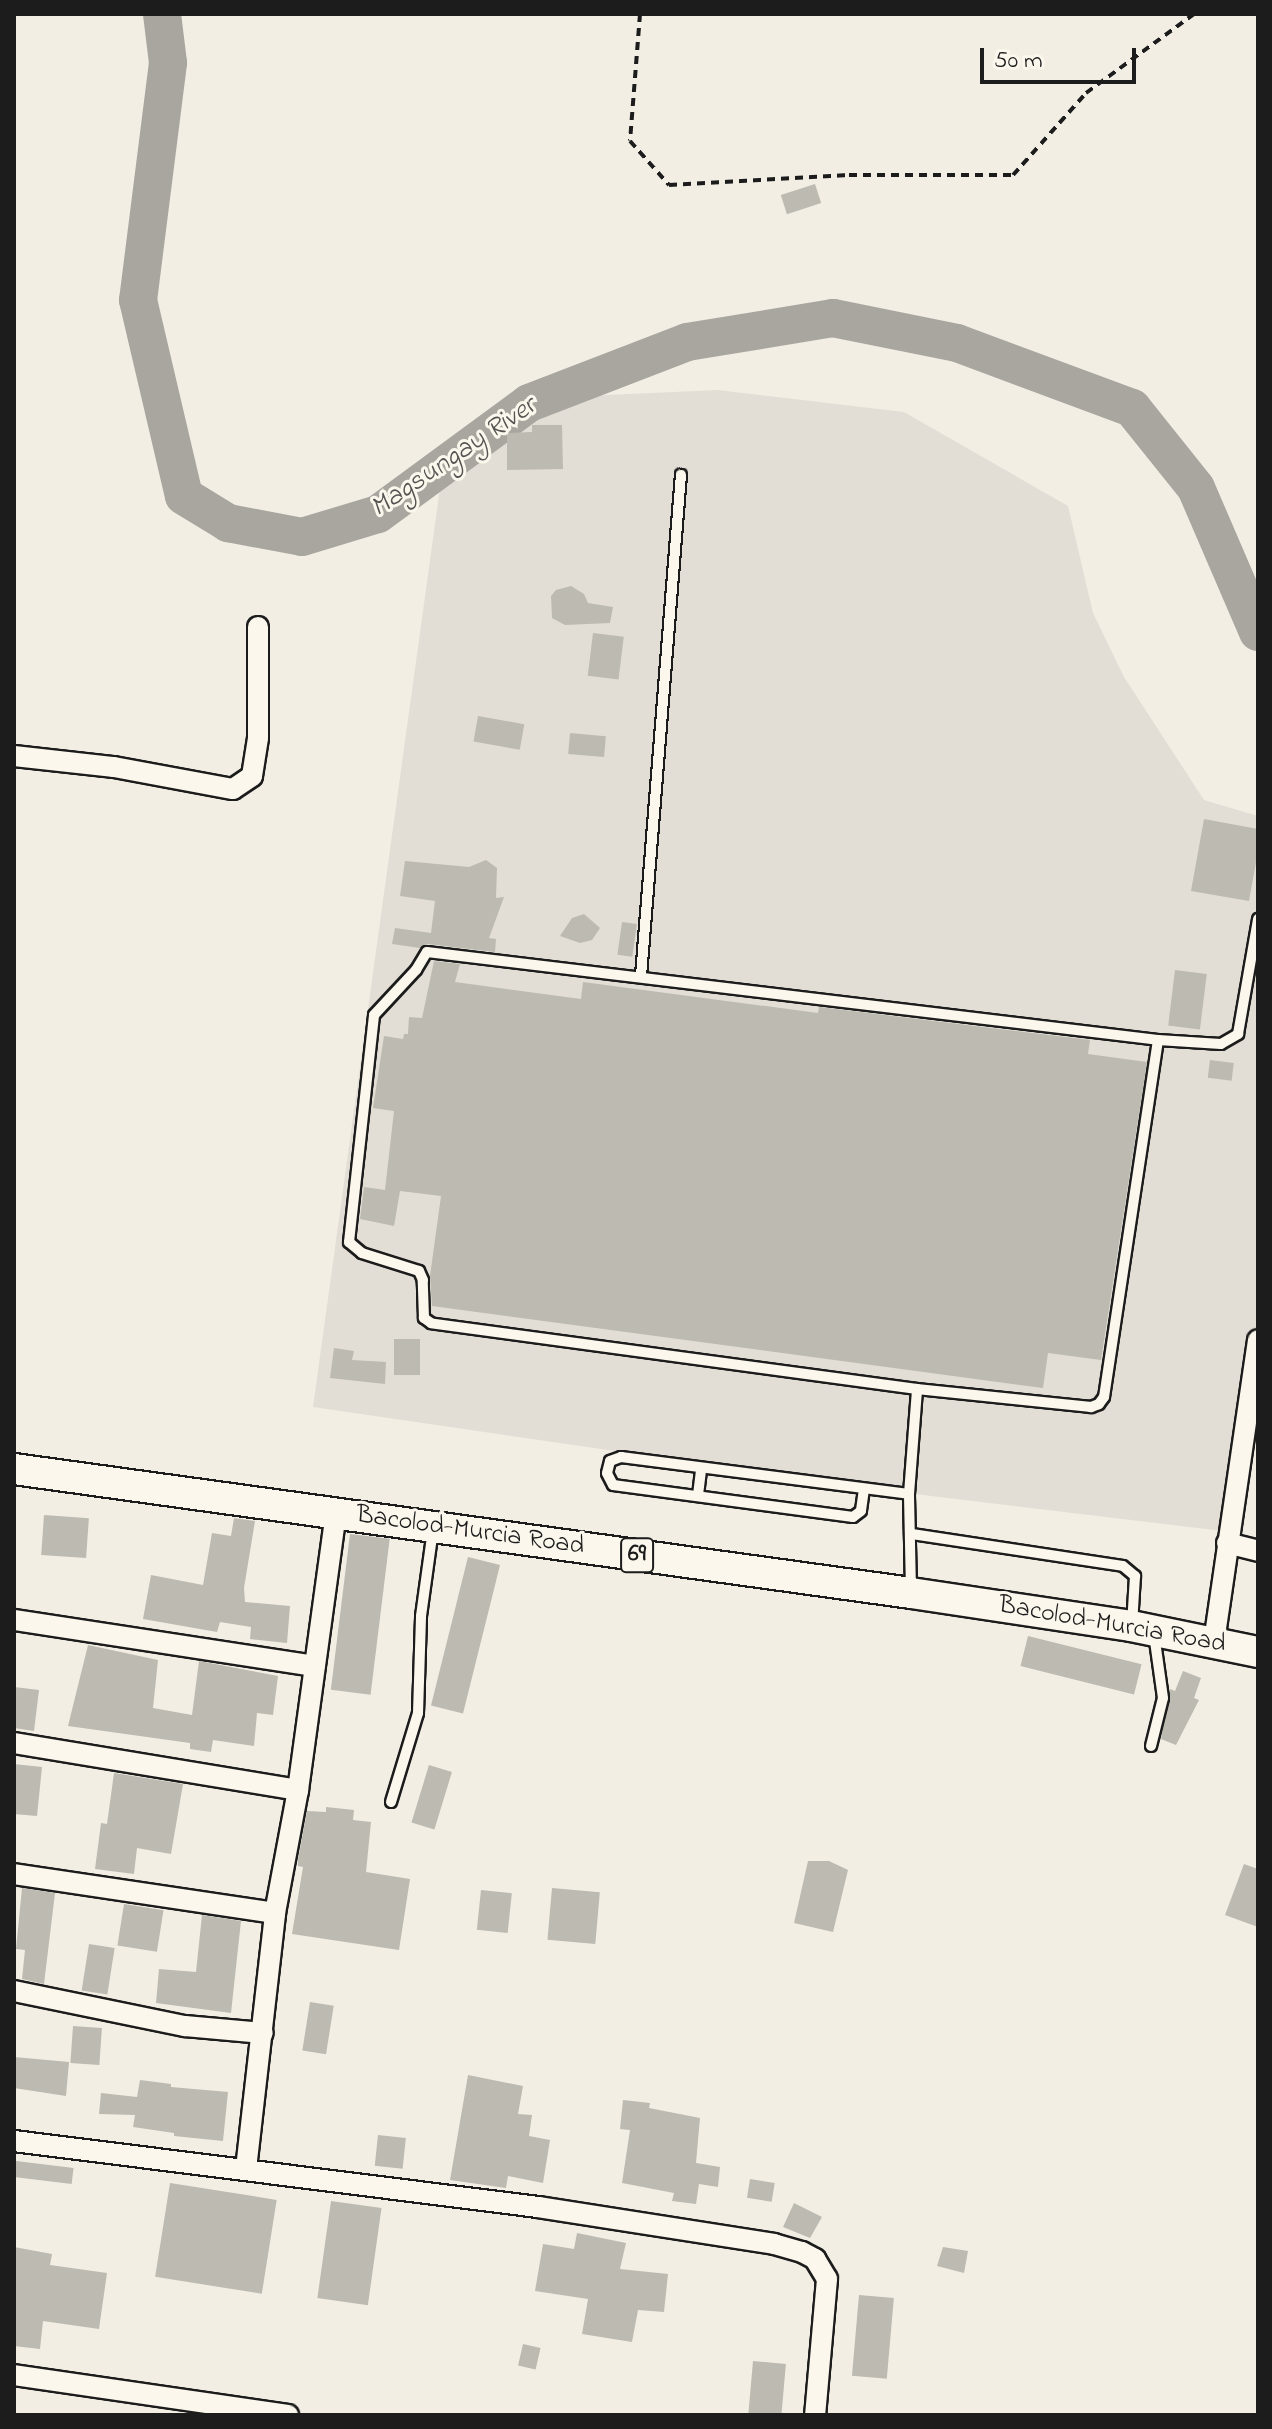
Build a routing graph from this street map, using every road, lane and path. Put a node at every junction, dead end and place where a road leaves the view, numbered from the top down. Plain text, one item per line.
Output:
1 (640, 14) edge
2 (1194, 14) edge
3 (681, 475) dead end
4 (258, 627) dead end
5 (14, 756) edge
6 (1258, 919) edge
7 (641, 976) junction
8 (1158, 1040) junction
9 (1258, 1343) edge
10 (917, 1389) junction
11 (1251, 1447) edge
12 (14, 1469) edge
13 (701, 1469) junction
14 (864, 1489) junction
15 (909, 1494) junction
16 (698, 1495) junction
17 (336, 1514) junction
18 (434, 1527) junction
19 (912, 1534) junction
20 (1227, 1543) junction
21 (1258, 1551) edge
22 (911, 1593) junction
23 (14, 1620) edge
24 (1142, 1628) junction
25 (1214, 1642) junction
26 (1258, 1652) edge
27 (315, 1666) junction
28 (14, 1743) edge
29 (1151, 1746) dead end
30 (298, 1790) junction
31 (391, 1802) dead end
32 (14, 1874) edge
33 (275, 1913) junction
34 (14, 1991) edge
35 (263, 2033) junction
36 (14, 2141) edge
37 (246, 2169) junction
38 (14, 2375) edge
39 (288, 2415) edge
40 (815, 2415) edge

1 - 2 path
3 - 7 lane
4 - 5 street
6 - 8 lane
7 - 8 lane
7 - 10 lane
8 - 10 lane
9 - 11 street
10 - 15 lane
11 - 20 street
12 - 17 main road, Bacolod-Murcia Road / 69
13 - 14 lane
13 - 16 lane
13 - 16 lane
14 - 15 lane
14 - 16 lane
15 - 19 lane
17 - 18 main road, Bacolod-Murcia Road / 69
17 - 27 street
18 - 22 main road, Bacolod-Murcia Road / 69
18 - 31 lane
19 - 22 lane
19 - 24 lane
20 - 21 street
20 - 25 street
22 - 24 main road, Bacolod-Murcia Road / 69
23 - 27 street
24 - 25 main road, Bacolod-Murcia Road / 69
24 - 29 lane
25 - 26 main road, Bacolod-Murcia Road / 69
27 - 30 street
28 - 30 street
30 - 33 street
32 - 33 street
33 - 35 street
34 - 35 street
35 - 37 street
36 - 37 street
37 - 40 street
38 - 39 street

